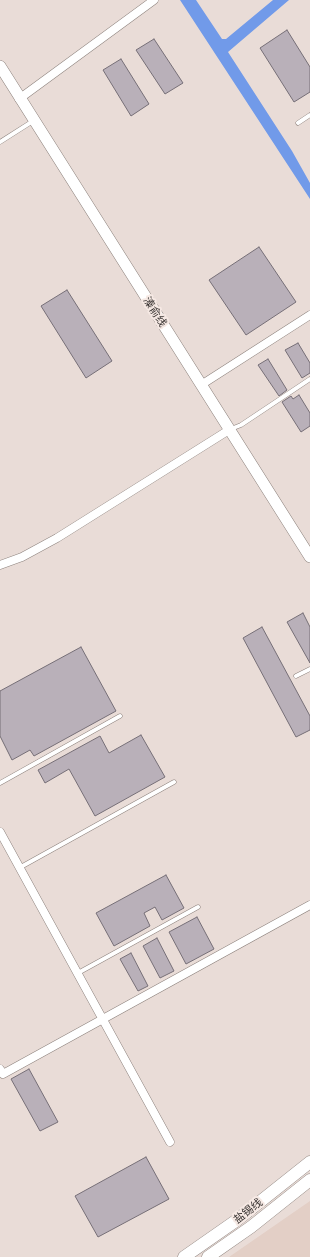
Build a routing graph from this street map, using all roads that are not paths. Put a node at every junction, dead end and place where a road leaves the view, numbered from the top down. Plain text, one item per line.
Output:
1 (154, 0) edge
2 (0, 66) edge
3 (19, 99) junction
4 (310, 115) edge
5 (33, 121) junction
6 (298, 123) dead end
7 (0, 142) edge
8 (310, 316) edge
9 (310, 379) edge
10 (201, 385) junction
11 (229, 430) junction
12 (310, 557) edge
13 (0, 565) edge
14 (310, 669) edge
15 (296, 676) dead end
16 (120, 716) dead end
17 (174, 782) dead end
18 (0, 784) edge
19 (0, 832) edge
20 (19, 868) junction
21 (310, 906) edge
22 (198, 907) dead end
23 (78, 973) junction
24 (104, 1019) junction
25 (0, 1069) edge
26 (170, 1142) dead end
27 (310, 1162) edge
28 (310, 1180) edge
29 (184, 1257) edge
30 (208, 1257) edge

1 - 3 street
2 - 3 main road, 溱俞线
3 - 5 main road, 溱俞线
4 - 6 lane
5 - 7 lane
5 - 10 main road, 溱俞线
8 - 10 street
9 - 11 lane
10 - 11 main road, 溱俞线
11 - 12 main road, 溱俞线
11 - 13 street
14 - 15 lane
16 - 18 lane
17 - 20 lane
19 - 20 street
20 - 23 street
21 - 24 street
22 - 23 lane
23 - 24 street
24 - 25 street
24 - 26 street
27 - 29 main road, 盐锡线
28 - 30 main road, 盐锡线

